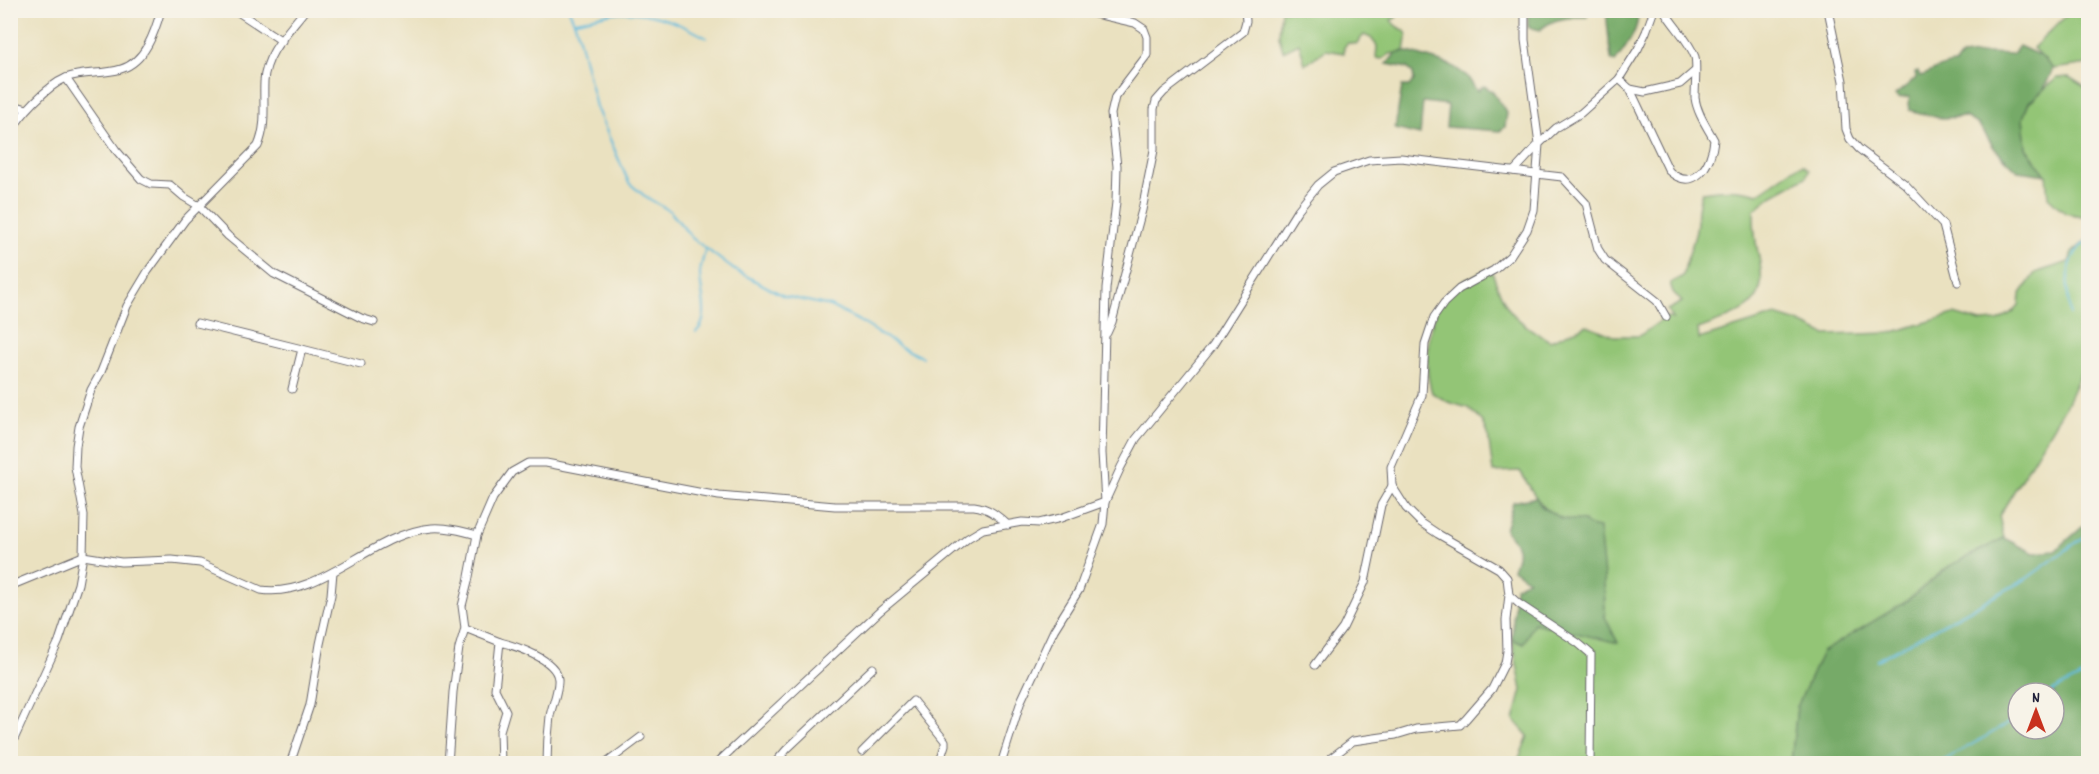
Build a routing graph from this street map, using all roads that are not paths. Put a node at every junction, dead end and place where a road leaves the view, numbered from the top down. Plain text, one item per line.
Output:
1 (161, 10) edge
2 (235, 10) edge
3 (305, 10) edge
4 (1078, 10) edge
5 (1245, 10) edge
6 (1525, 10) edge
7 (1654, 10) edge
8 (1664, 10) edge
9 (1828, 10) edge
10 (282, 41) junction
11 (1694, 72) junction
12 (66, 78) junction
13 (1619, 79) junction
14 (1630, 89) junction
15 (10, 104) edge
16 (27, 109) junction
17 (10, 133) edge
18 (1539, 144) junction
19 (1514, 171) junction
20 (1537, 173) junction
21 (199, 206) junction
22 (1959, 282) dead end
23 (1666, 317) dead end
24 (374, 322) dead end
25 (197, 323) dead end
26 (1104, 339) junction
27 (302, 350) junction
28 (361, 364) dead end
29 (292, 389) dead end
30 (1392, 486) junction
31 (1105, 502) junction
32 (1008, 525) junction
33 (477, 536) junction
34 (83, 556) junction
35 (333, 572) junction
36 (10, 586) edge
37 (1509, 595) junction
38 (465, 628) junction
39 (500, 642) junction
40 (1314, 665) dead end
41 (873, 668) dead end
42 (640, 737) dead end
43 (10, 748) edge
44 (862, 752) dead end
45 (290, 764) edge
46 (448, 764) edge
47 (501, 764) edge
48 (547, 764) edge
49 (604, 764) edge
50 (716, 764) edge
51 (774, 764) edge
52 (939, 764) edge
53 (1001, 764) edge
54 (1323, 764) edge
55 (1590, 764) edge

1 - 12 street
2 - 10 street
3 - 10 street
4 - 26 street
5 - 26 street
6 - 18 street
7 - 13 street
8 - 11 street
9 - 22 street
10 - 21 street
11 - 14 street
11 - 14 street
12 - 16 street
12 - 21 street
13 - 14 street
13 - 18 street
15 - 16 street
16 - 17 street
18 - 19 street
18 - 20 street
19 - 20 street
19 - 31 street
20 - 23 street
20 - 30 street
21 - 24 street
21 - 34 street
25 - 27 street
26 - 31 street
27 - 28 street
27 - 29 street
30 - 37 street
30 - 40 street
31 - 32 street
31 - 53 street
32 - 33 street
32 - 50 street
33 - 35 street
33 - 38 street
34 - 35 street
34 - 36 street
34 - 43 street
35 - 45 street
37 - 54 street
37 - 55 street
38 - 39 street
38 - 46 street
39 - 47 street
39 - 48 street
41 - 51 street
42 - 49 street
44 - 52 street

